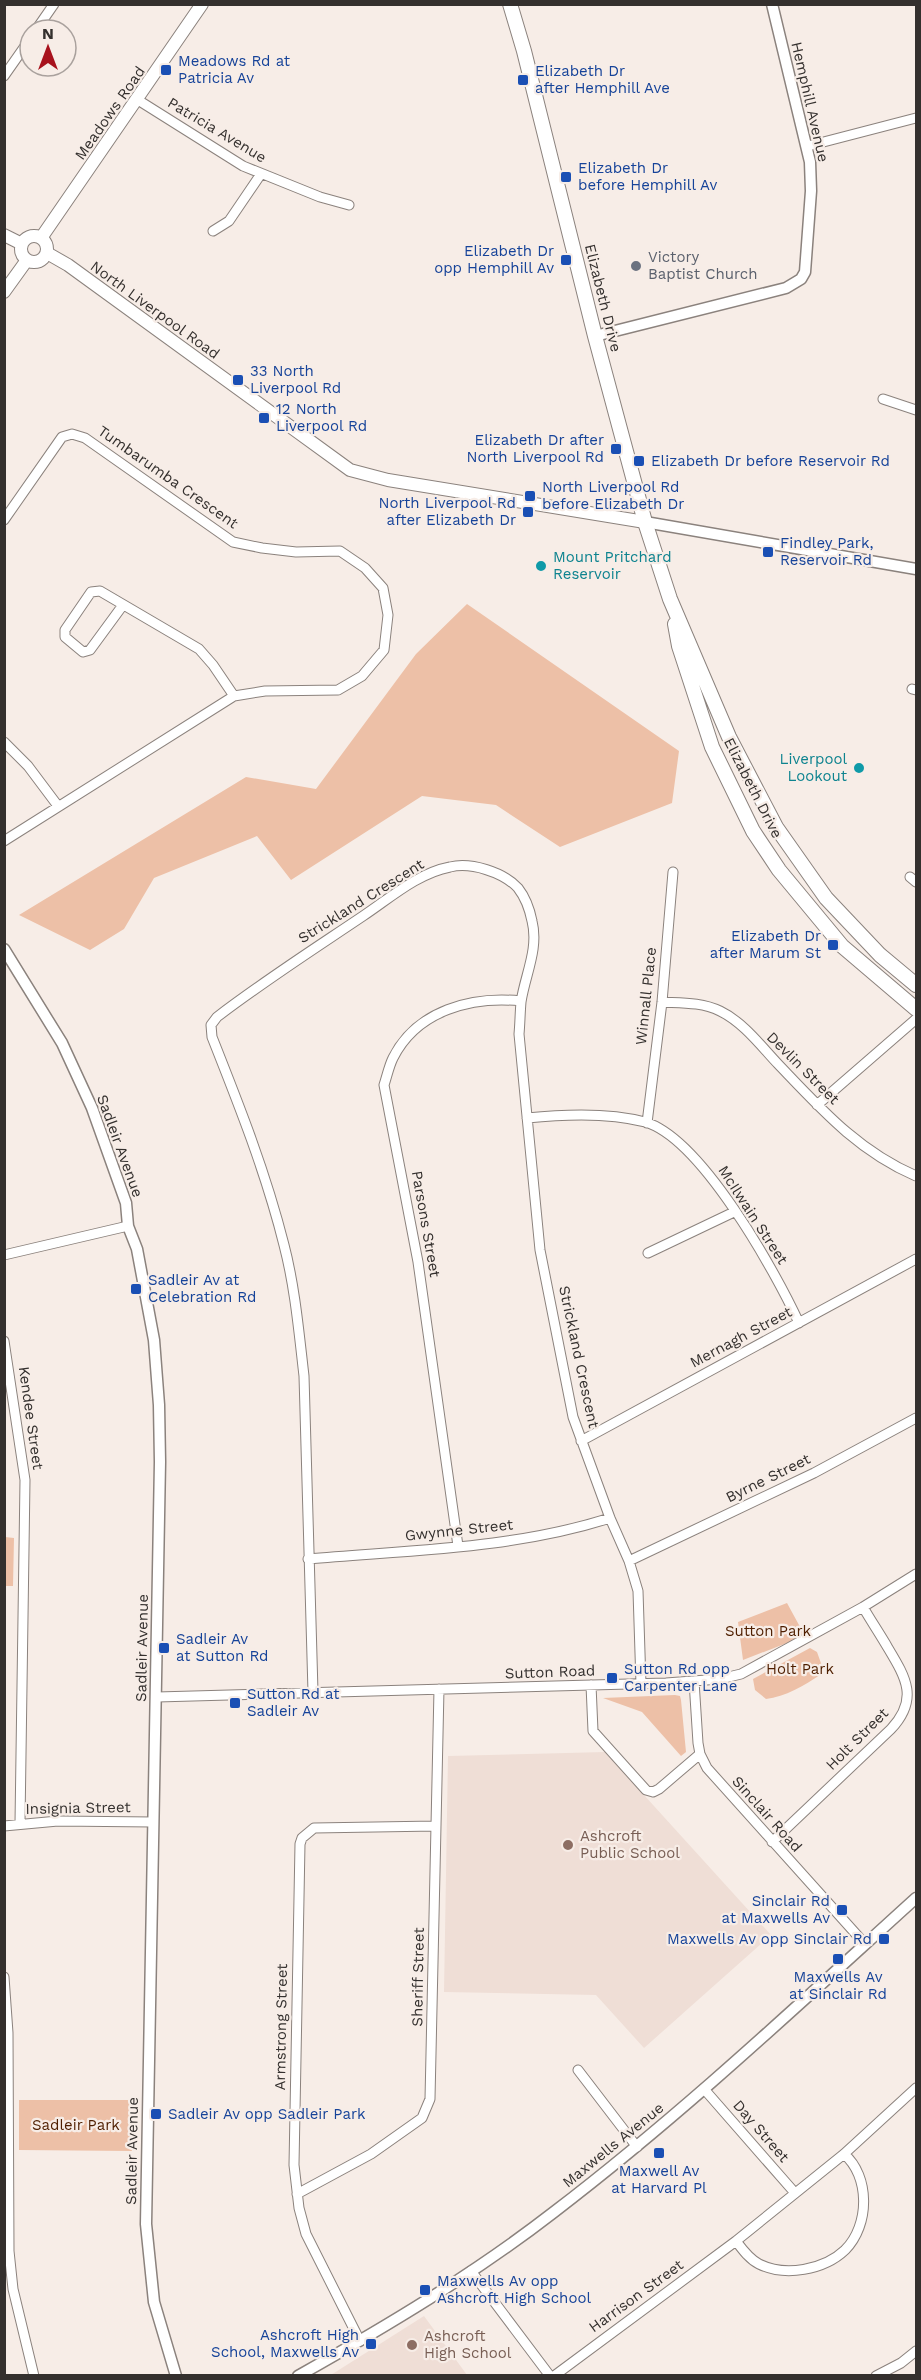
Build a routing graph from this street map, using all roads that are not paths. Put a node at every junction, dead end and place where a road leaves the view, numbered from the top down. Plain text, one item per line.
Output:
1 (54, 4) edge
2 (202, 4) edge
3 (510, 4) edge
4 (772, 4) edge
5 (44, 18) edge
6 (18, 56) edge
7 (4, 76) edge
8 (138, 100) junction
9 (916, 118) edge
10 (808, 146) junction
11 (261, 174) junction
12 (349, 206) dead end
13 (213, 231) dead end
14 (4, 235) edge
15 (41, 237) junction
16 (22, 244) junction
17 (46, 253) junction
18 (27, 260) junction
19 (4, 292) edge
20 (595, 336) junction
21 (883, 399) dead end
22 (916, 410) edge
23 (4, 520) edge
24 (645, 522) junction
25 (916, 569) edge
26 (670, 599) junction
27 (123, 605) junction
28 (234, 696) junction
29 (4, 742) edge
30 (58, 806) junction
31 (4, 841) edge
32 (672, 872) dead end
33 (4, 949) edge
34 (916, 985) edge
35 (521, 1001) junction
36 (662, 1002) junction
37 (916, 1009) edge
38 (916, 1019) edge
39 (817, 1105) junction
40 (527, 1118) junction
41 (647, 1123) junction
42 (916, 1176) edge
43 (734, 1212) junction
44 (128, 1226) junction
45 (648, 1253) dead end
46 (4, 1255) edge
47 (916, 1259) edge
48 (799, 1323) junction
49 (4, 1341) edge
50 (916, 1418) edge
51 (581, 1441) junction
52 (610, 1518) junction
53 (458, 1546) junction
54 (308, 1559) junction
55 (629, 1561) junction
56 (916, 1574) edge
57 (863, 1607) junction
58 (694, 1681) junction
59 (641, 1684) junction
60 (591, 1685) junction
61 (439, 1689) junction
62 (313, 1692) junction
63 (157, 1697) junction
64 (700, 1754) junction
65 (153, 1822) junction
66 (20, 1824) junction
67 (4, 1826) edge
68 (436, 1826) junction
69 (772, 1842) junction
70 (916, 1898) edge
71 (865, 1944) junction
72 (4, 1977) edge
73 (578, 2070) dead end
74 (916, 2088) edge
75 (704, 2089) junction
76 (6, 2132) edge
77 (637, 2147) junction
78 (844, 2154) junction
79 (795, 2193) junction
80 (297, 2194) junction
81 (736, 2241) junction
82 (471, 2271) junction
83 (9, 2289) edge
84 (360, 2341) junction
85 (916, 2351) edge
86 (34, 2376) edge
87 (176, 2376) edge
88 (298, 2376) edge
89 (552, 2376) edge
90 (876, 2376) edge

1 - 5 street
2 - 8 main road, Meadows Road
3 - 20 main road, Elizabeth Drive
4 - 10 street, Hemphill Avenue
6 - 7 street
8 - 11 street, Patricia Avenue
8 - 15 main road, Meadows Road
9 - 10 street
10 - 20 street, Hemphill Avenue
11 - 12 street, Patricia Avenue
11 - 13 street
14 - 16 main road
15 - 16 main road
15 - 17 main road
16 - 18 main road
17 - 18 main road
17 - 24 main road, North Liverpool Road
18 - 19 main road
20 - 24 main road, Elizabeth Drive
21 - 22 street
23 - 28 street, Tumbarumba Crescent
24 - 25 street
24 - 26 main road, Elizabeth Drive
26 - 34 main road, Elizabeth Drive
26 - 37 main road, Elizabeth Drive
27 - 27 street
27 - 28 street
28 - 30 street, Tumbarumba Crescent
29 - 30 street
30 - 31 street, Tumbarumba Crescent
32 - 36 street, Winnall Place
33 - 44 street, Sadleir Avenue
35 - 40 street, Strickland Crescent
35 - 53 street, Parsons Street
35 - 54 street, Strickland Crescent
36 - 39 street, Devlin Street
36 - 41 street, Winnall Place
38 - 39 street
39 - 42 street, Devlin Street
40 - 41 street, McIlwain Street
40 - 51 street, Strickland Crescent
41 - 43 street, McIlwain Street
43 - 45 street
43 - 48 street, McIlwain Street
44 - 46 street
44 - 63 street, Sadleir Avenue
47 - 48 street, Mernagh Street
48 - 51 street, Mernagh Street
49 - 66 street, Kendee Street
50 - 55 street, Byrne Street
51 - 52 street, Strickland Crescent
52 - 53 street, Gwynne Street
52 - 55 street, Strickland Crescent
53 - 54 street, Gwynne Street
54 - 62 street, Strickland Crescent
55 - 59 street, Strickland Crescent
56 - 57 street, Sutton Road
57 - 58 street, Sutton Road
57 - 69 street, Holt Street
58 - 59 street, Sutton Road
58 - 64 street, Sinclair Road
59 - 60 street, Sutton Road
60 - 61 street, Sutton Road
60 - 64 street
61 - 62 street, Sutton Road
61 - 68 street, Sheriff Street
62 - 63 street, Sutton Road
63 - 65 street, Sadleir Avenue
64 - 69 street, Sinclair Road
65 - 66 street, Insignia Street
65 - 87 street, Sadleir Avenue
66 - 67 street, Insignia Street
68 - 80 street, Sheriff Street
68 - 80 street, Armstrong Street
69 - 71 street, Sinclair Road
70 - 71 street, Maxwells Avenue
71 - 75 street, Maxwells Avenue
72 - 76 street
73 - 77 street
74 - 78 street, Harrison Street
75 - 77 street, Maxwells Avenue
75 - 79 street, Day Street
76 - 83 street
77 - 82 street, Maxwells Avenue
78 - 79 street, Harrison Street
78 - 81 street
79 - 81 street, Harrison Street
80 - 84 street, Armstrong Street
81 - 89 street, Harrison Street
82 - 84 street, Maxwells Avenue
82 - 89 street
83 - 86 street
84 - 88 street, Maxwells Avenue
85 - 90 street

